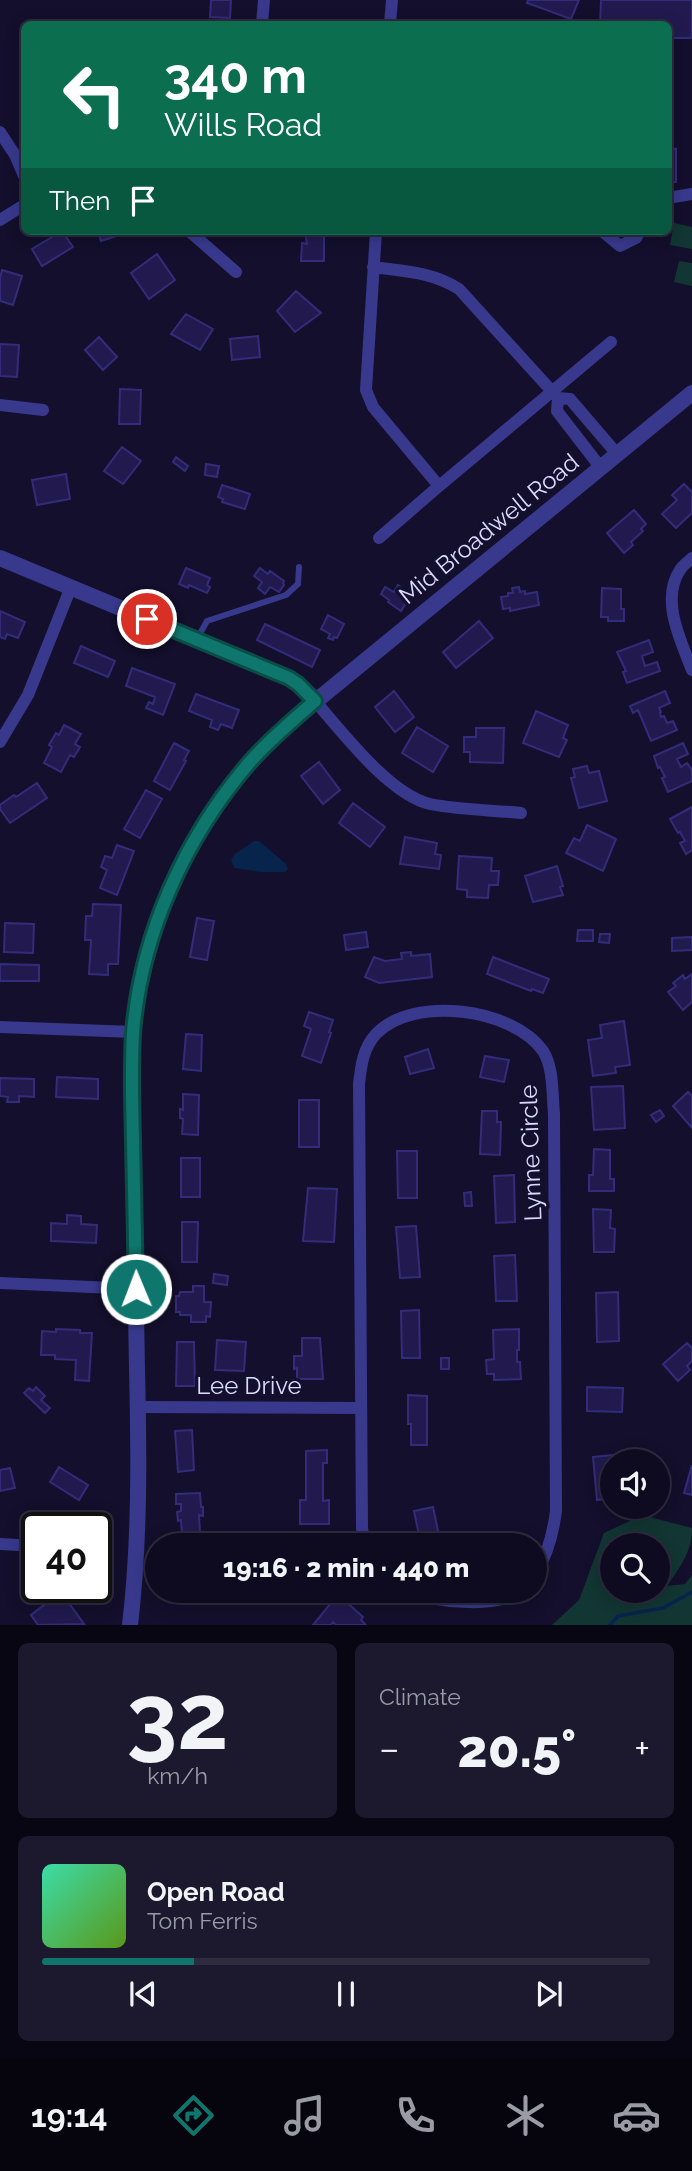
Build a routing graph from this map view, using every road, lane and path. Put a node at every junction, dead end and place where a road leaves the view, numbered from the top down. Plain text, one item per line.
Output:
1 (264, 0) edge
2 (392, 0) edge
3 (262, 21) edge
4 (390, 21) edge
5 (0, 132) edge
6 (21, 169) edge
7 (692, 194) edge
8 (672, 197) edge
9 (21, 207) edge
10 (0, 220) edge
11 (194, 235) edge
12 (376, 235) edge
13 (607, 235) edge
14 (638, 235) edge
15 (373, 267) junction
16 (236, 272) dead end
17 (611, 342) dead end
18 (692, 393) edge
19 (555, 395) junction
20 (0, 405) edge
21 (43, 410) dead end
22 (617, 454) junction
23 (601, 468) junction
24 (438, 487) junction
25 (379, 538) dead end
26 (0, 558) edge
27 (692, 558) edge
28 (299, 566) dead end
29 (71, 587) junction
30 (197, 640) junction
31 (692, 670) edge
32 (315, 701) junction
33 (0, 742) edge
34 (521, 813) dead end
35 (0, 1027) edge
36 (134, 1032) junction
37 (0, 1283) edge
38 (136, 1289) junction
39 (138, 1407) junction
40 (361, 1408) junction
41 (363, 1533) edge
42 (0, 1544) edge
43 (18, 1545) dead end
44 (547, 1551) edge
45 (130, 1625) edge

1 - 3 street
2 - 4 street
5 - 6 street
7 - 8 street
9 - 10 street
11 - 16 street
12 - 15 street
13 - 14 street
15 - 19 street
15 - 24 street
17 - 19 street
18 - 22 street, Mid Broadwell Road
19 - 22 street
19 - 23 street
19 - 24 street
20 - 21 street
22 - 23 street, Mid Broadwell Road
23 - 32 street, Mid Broadwell Road
24 - 25 street
26 - 29 street
27 - 31 street
28 - 30 lane
29 - 30 street
29 - 33 street
30 - 32 street
32 - 34 street
32 - 36 street, Mid Broadwell Road
35 - 36 street
36 - 38 street, Mid Broadwell Road
37 - 38 street
38 - 39 street, Mid Broadwell Road
39 - 40 street, Lee Drive
39 - 45 street, Mid Broadwell Road
40 - 41 street, Lynne Circle
40 - 44 street, Lynne Circle
42 - 43 street

